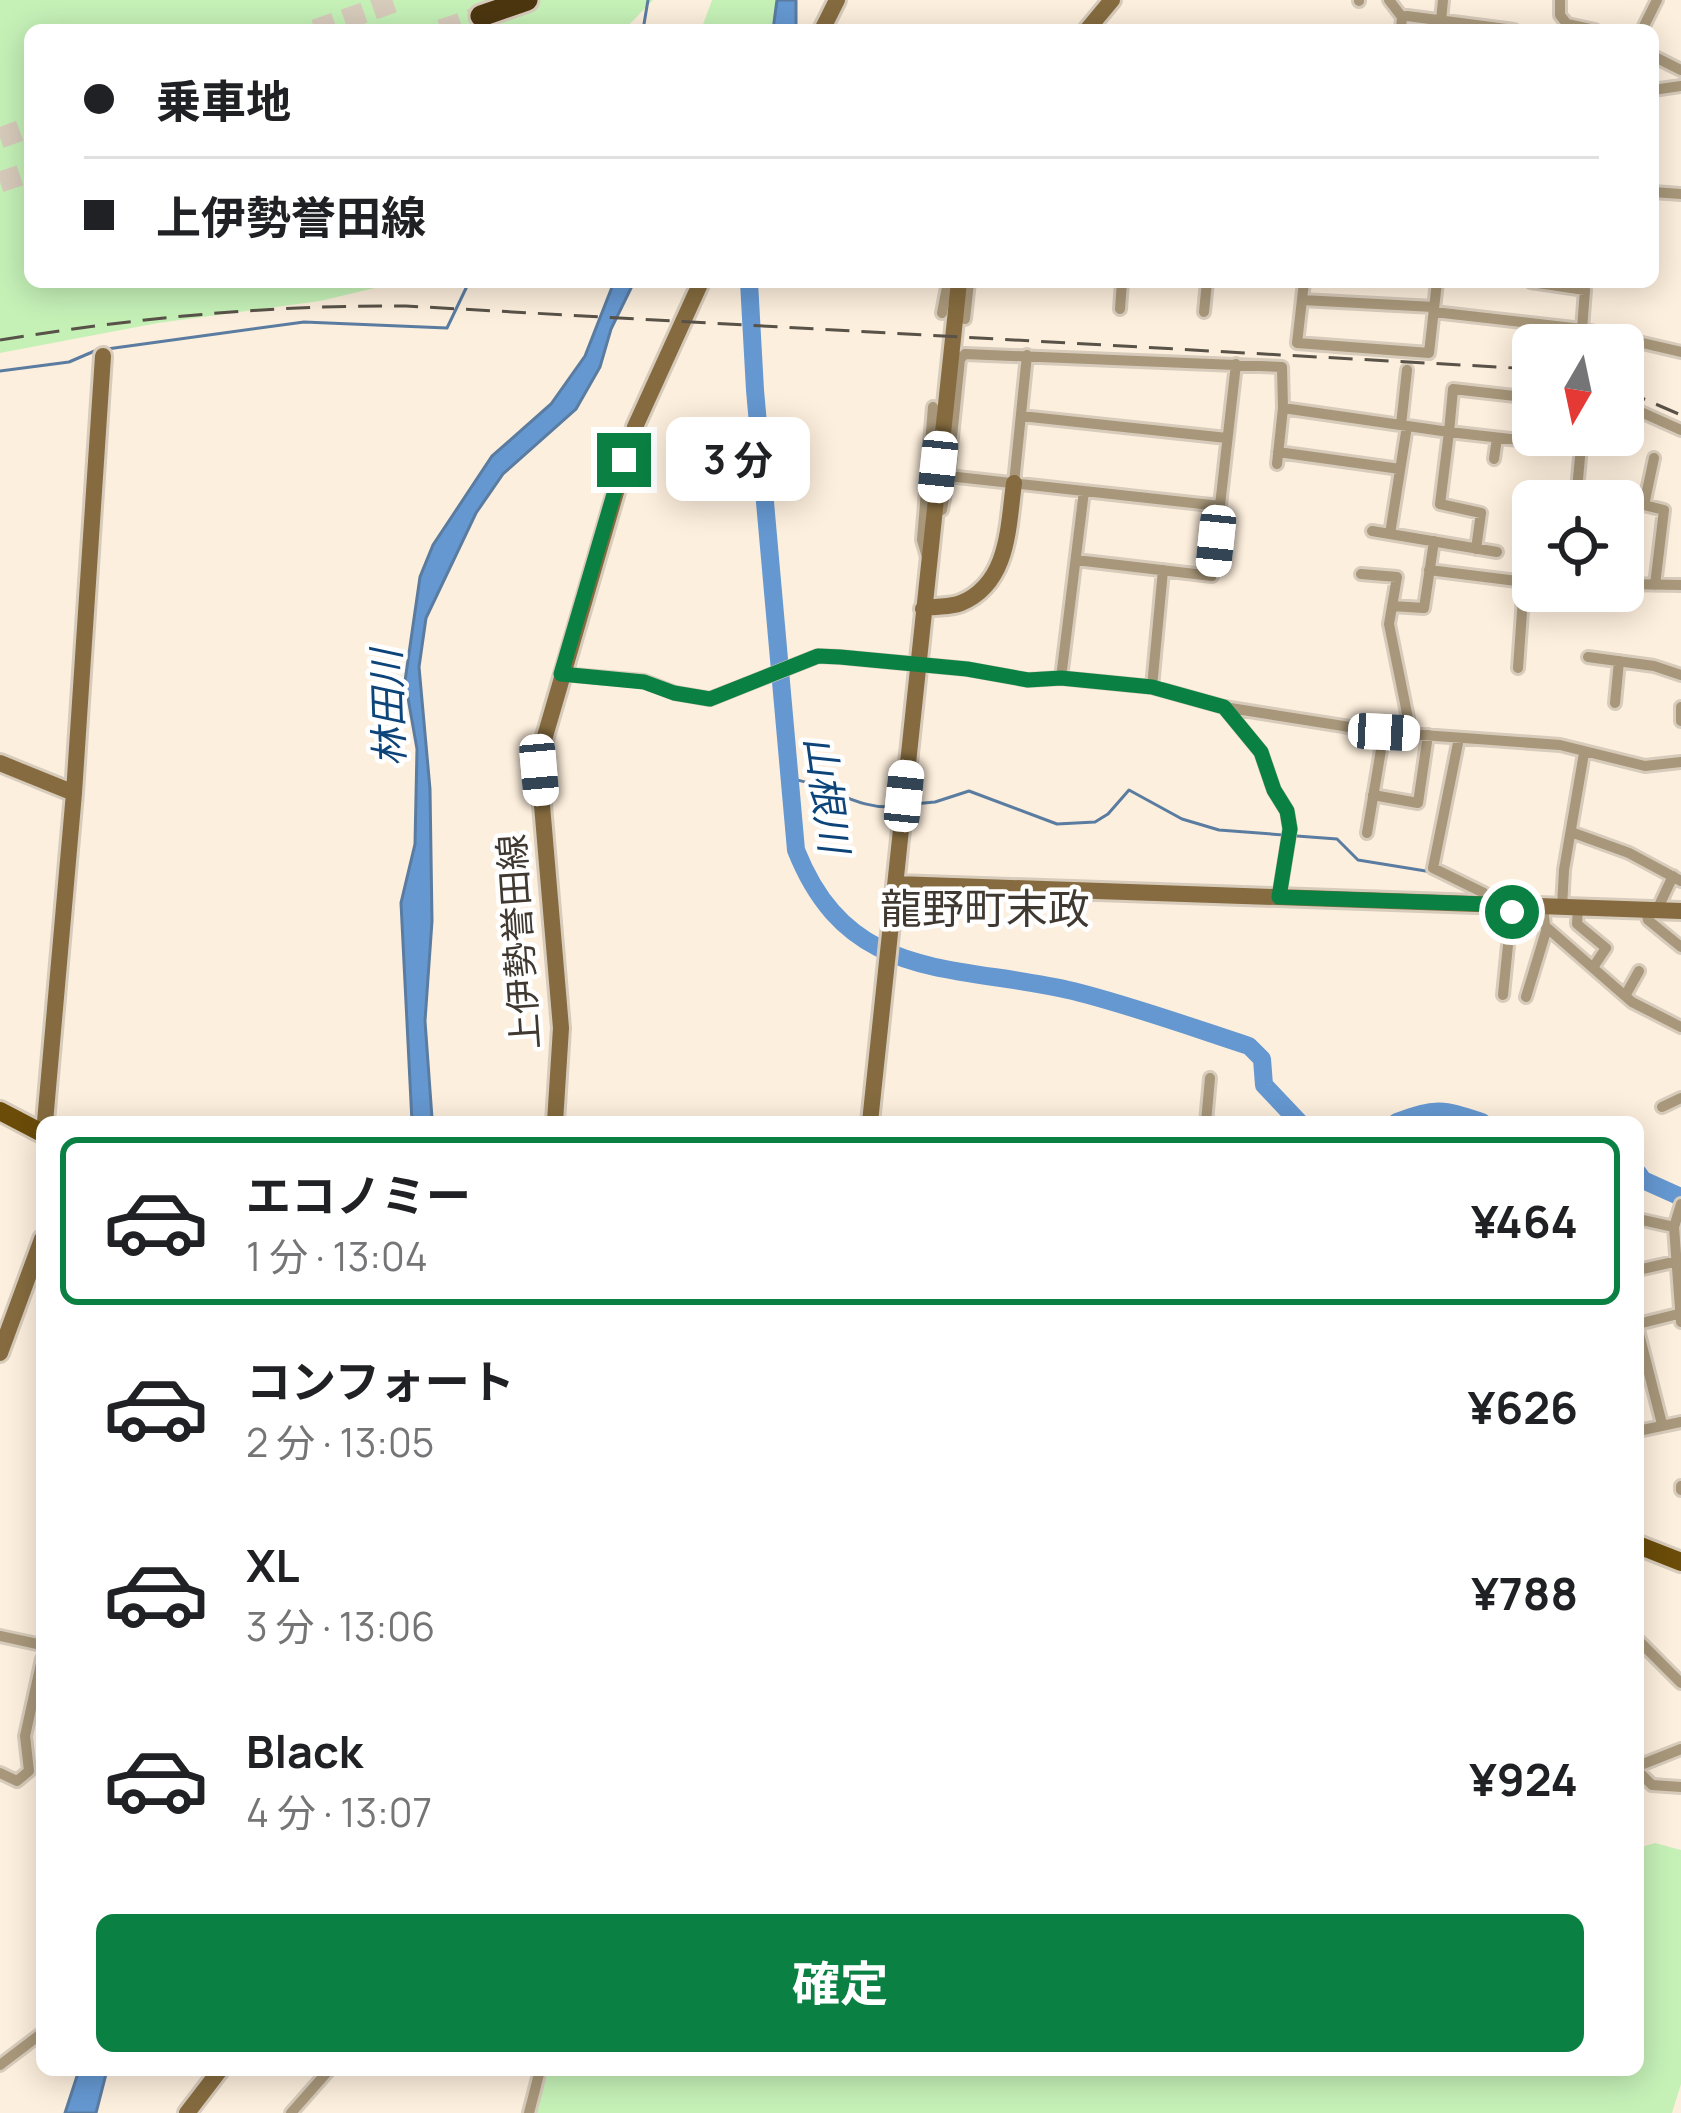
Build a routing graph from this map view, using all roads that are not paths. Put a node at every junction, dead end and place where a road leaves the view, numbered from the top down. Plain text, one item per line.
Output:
1 (527, 0) edge
2 (1112, 0) edge
3 (1389, 0) edge
4 (1443, 0) edge
5 (481, 16) tunnel mouth
6 (1441, 21) junction
7 (1402, 23) edge
8 (1093, 24) edge
9 (1465, 24) edge
10 (697, 288) edge
11 (947, 288) edge
12 (958, 288) edge
13 (968, 288) edge
14 (1122, 288) edge
15 (1206, 288) edge
16 (1303, 288) edge
17 (1436, 288) edge
18 (1572, 288) edge
19 (1302, 300) junction
20 (1120, 309) dead end
21 (1434, 309) junction
22 (1204, 312) dead end
23 (942, 313) dead end
24 (965, 319) dead end
25 (1545, 324) edge
26 (1582, 324) edge
27 (1644, 343) edge
28 (1681, 352) edge
29 (1027, 355) junction
30 (103, 356) dead end
31 (1235, 364) junction
32 (1407, 370) dead end
33 (1512, 396) edge
34 (933, 407) dead end
35 (1283, 408) junction
36 (1644, 413) edge
37 (1021, 416) junction
38 (1404, 426) junction
39 (1681, 430) edge
40 (1449, 432) junction
41 (1227, 438) junction
42 (1497, 438) junction
43 (1512, 439) edge
44 (1654, 458) dead end
45 (1494, 459) dead end
46 (1400, 469) junction
47 (948, 476) junction
48 (1014, 484) junction
49 (1084, 491) junction
50 (1220, 506) junction
51 (1372, 531) dead end
52 (1390, 534) junction
53 (1434, 541) junction
54 (1476, 548) junction
55 (1497, 552) dead end
56 (928, 560) junction
57 (1076, 560) junction
58 (1163, 570) junction
59 (1430, 570) junction
60 (1361, 574) dead end
61 (1512, 581) edge
62 (1644, 585) edge
63 (1655, 585) junction
64 (1681, 585) edge
65 (1392, 606) junction
66 (923, 609) junction
67 (1525, 612) edge
68 (1588, 657) dead end
69 (1619, 662) junction
70 (918, 666) junction
71 (1518, 668) dead end
72 (561, 674) junction
73 (1681, 675) edge
74 (1061, 678) junction
75 (1152, 687) junction
76 (1615, 703) dead end
77 (1224, 707) junction
78 (1681, 707) edge
79 (1681, 722) edge
80 (1384, 732) junction
81 (1411, 733) junction
82 (1428, 735) junction
83 (1459, 738) junction
84 (1584, 753) junction
85 (1681, 762) edge
86 (0, 763) edge
87 (74, 794) junction
88 (1373, 795) junction
89 (1367, 832) dead end
90 (1571, 832) junction
91 (1677, 878) edge
92 (896, 884) junction
93 (1279, 897) junction
94 (1485, 905) junction
95 (1512, 905) junction
96 (1561, 907) junction
97 (1652, 910) junction
98 (1681, 910) edge
99 (1547, 928) junction
100 (1681, 947) edge
101 (1594, 966) junction
102 (1639, 971) dead end
103 (1503, 995) dead end
104 (1625, 996) junction
105 (1526, 998) dead end
106 (1681, 1027) edge
107 (1210, 1078) dead end
108 (1681, 1097) edge
109 (1662, 1107) dead end
110 (0, 1111) edge
111 (46, 1116) edge
112 (556, 1116) edge
113 (871, 1116) edge
114 (1207, 1116) edge
115 (36, 1130) edge
116 (1681, 1204) edge
117 (1644, 1221) edge
118 (1674, 1227) junction
119 (36, 1256) edge
120 (1678, 1261) junction
121 (1644, 1269) edge
122 (36, 1286) edge
123 (22, 1294) junction
124 (1679, 1318) edge
125 (1644, 1326) edge
126 (4, 1330) edge
127 (1644, 1351) edge
128 (0, 1353) edge
129 (1681, 1421) edge
130 (1662, 1424) junction
131 (1644, 1429) edge
132 (1644, 1547) edge
133 (1681, 1562) edge
134 (0, 1636) edge
135 (36, 1644) edge
136 (1644, 1646) edge
137 (1681, 1683) edge
138 (36, 1686) edge
139 (1681, 1749) edge
140 (1644, 1761) edge
141 (0, 1773) edge
142 (1644, 1775) edge
143 (1681, 1787) edge
144 (36, 2038) edge
145 (0, 2065) edge
146 (215, 2076) edge
147 (324, 2076) edge
148 (538, 2076) edge
149 (294, 2109) edge
150 (187, 2113) edge
151 (310, 2113) edge
152 (529, 2113) edge

1 - 5 highway
2 - 8 street
3 - 7 street
4 - 6 street
6 - 7 street
6 - 9 street
10 - 72 street, 上伊勢誉田線
11 - 23 street
12 - 56 street
13 - 24 street
14 - 20 street
15 - 22 street
16 - 19 street
17 - 21 street
18 - 26 street
19 - 21 street
19 - 21 street
21 - 25 street
27 - 28 street
29 - 31 street
29 - 37 street
29 - 47 street
30 - 87 street
31 - 35 street
31 - 41 street
32 - 38 street
33 - 40 street
34 - 56 street
35 - 38 street
35 - 46 street
36 - 39 street
37 - 41 street
37 - 48 street
38 - 40 street
38 - 46 street
40 - 42 street
40 - 54 street
41 - 50 street
42 - 43 street
42 - 45 street
44 - 63 street
46 - 52 street
47 - 48 street
47 - 56 street
48 - 49 street
48 - 66 street
49 - 50 street
49 - 57 street
50 - 58 street
51 - 52 street
52 - 53 street
53 - 54 street
53 - 59 street
54 - 55 street
56 - 66 street
57 - 58 street
57 - 74 street
58 - 75 street
59 - 61 street
59 - 65 street
60 - 65 street
62 - 63 street
63 - 64 street
65 - 81 street
66 - 70 street
67 - 71 street
68 - 69 street
69 - 73 street
69 - 76 street
70 - 72 street
70 - 74 street
70 - 92 street
72 - 112 street, 上伊勢誉田線
74 - 75 street
75 - 77 street
77 - 80 street
77 - 93 street
78 - 79 street
80 - 81 street
80 - 88 street
81 - 82 street
82 - 83 street
82 - 88 street
83 - 84 street
83 - 94 street
84 - 85 street
84 - 90 street
86 - 87 street
87 - 111 street
88 - 89 street
90 - 91 street
90 - 96 street
91 - 97 street
92 - 93 street
92 - 113 street
93 - 94 street
94 - 95 street
95 - 96 street
95 - 103 street
96 - 97 street
96 - 99 street
96 - 101 street
97 - 98 street
97 - 100 street
99 - 101 street
99 - 105 street
101 - 104 street
102 - 104 street
104 - 106 street
107 - 114 street
108 - 109 street
110 - 115 main road
116 - 118 street
117 - 118 street
118 - 120 street
119 - 123 street
120 - 121 street
120 - 124 street
122 - 123 street
123 - 126 street
124 - 125 street
126 - 128 street
127 - 130 street
129 - 130 street
130 - 131 street
132 - 133 main road
134 - 135 street
136 - 137 street
138 - 141 street
139 - 140 street
142 - 143 street
144 - 145 street
146 - 150 street
147 - 149 street
148 - 152 street
149 - 151 street

